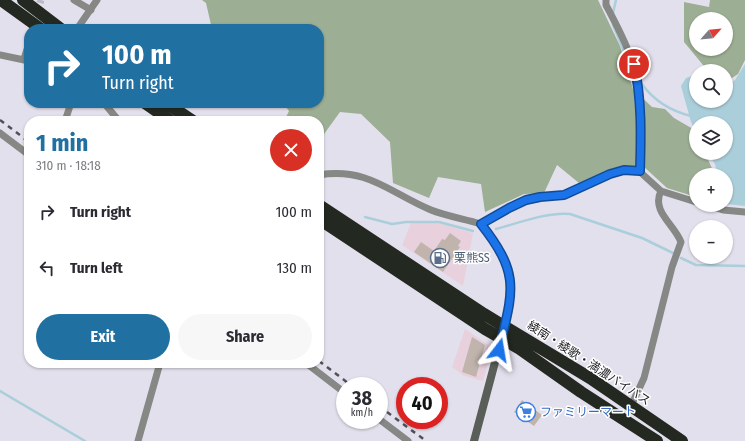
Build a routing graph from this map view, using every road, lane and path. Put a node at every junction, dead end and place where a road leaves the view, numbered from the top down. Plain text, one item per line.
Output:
1 (1, 0) edge
2 (23, 0) edge
3 (74, 0) edge
4 (97, 0) edge
5 (606, 0) edge
6 (91, 10) junction
7 (34, 24) edge
8 (54, 24) edge
9 (81, 24) edge
10 (0, 55) edge
11 (24, 59) edge
12 (108, 108) edge
13 (152, 108) edge
14 (173, 108) edge
15 (115, 116) edge
16 (164, 116) edge
17 (185, 116) edge
18 (0, 133) edge
19 (24, 151) edge
20 (640, 171) junction
21 (324, 175) edge
22 (661, 192) junction
23 (689, 200) edge
24 (324, 208) edge
25 (733, 211) edge
26 (745, 212) edge
27 (324, 222) edge
28 (481, 224) junction
29 (505, 326) junction
30 (502, 339) junction
31 (159, 368) edge
32 (313, 368) edge
33 (336, 385) edge
34 (631, 406) junction
35 (388, 426) edge
36 (138, 441) edge
37 (408, 441) edge
38 (474, 441) edge
39 (657, 441) edge
40 (682, 441) edge

1 - 7 highway
2 - 8 highway
3 - 6 street
4 - 6 street
5 - 20 street
6 - 9 street
10 - 11 street
12 - 15 street
13 - 16 highway
14 - 17 highway
18 - 19 street
20 - 22 street
20 - 28 street
21 - 28 street
22 - 23 street
22 - 34 street
24 - 29 highway, 綾南・綾歌・満濃バイパス
25 - 26 street
27 - 30 highway
28 - 29 street
29 - 30 street
29 - 34 highway, 綾南・綾歌・満濃バイパス
30 - 38 street
30 - 39 highway
31 - 36 street
32 - 33 street
34 - 40 highway, 綾南・綾歌・満濃バイパス
35 - 37 street

